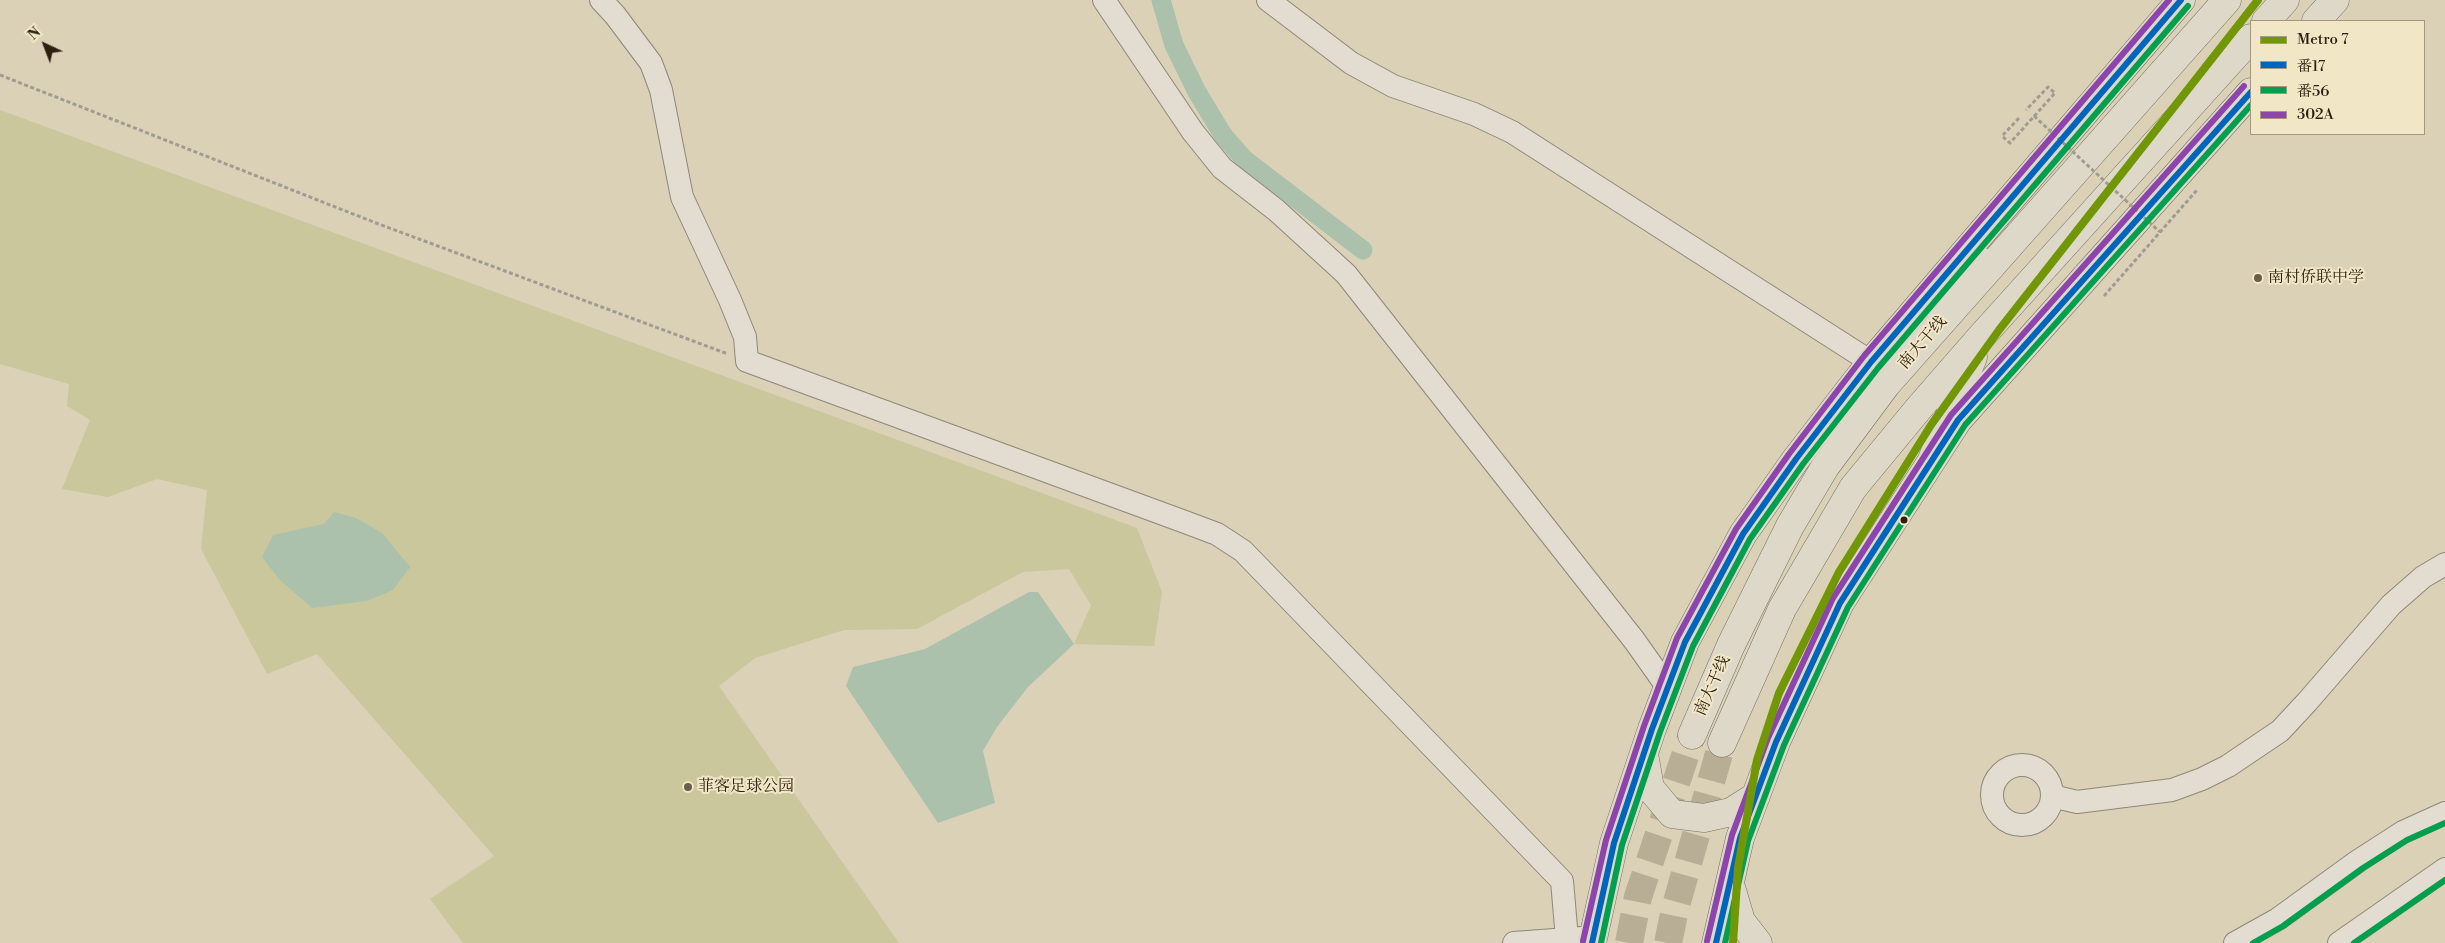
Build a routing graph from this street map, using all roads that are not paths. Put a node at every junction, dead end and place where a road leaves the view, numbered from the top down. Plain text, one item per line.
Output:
1 (1104, 0) edge
2 (1268, 0) edge
3 (2181, 0) edge
4 (2227, 0) edge
5 (2285, 0) edge
6 (2335, 0) edge
7 (612, 5) edge
8 (2267, 20) edge
9 (2317, 20) edge
10 (2250, 39) edge
11 (2250, 93) edge
12 (2023, 229) junction
13 (1920, 305) junction
14 (1980, 338) junction
15 (1870, 362) junction
16 (1933, 458) junction
17 (2445, 554) edge
18 (2445, 564) edge
19 (2423, 577) junction
20 (1668, 688) junction
21 (1692, 735) tunnel mouth
22 (1722, 743) tunnel mouth
23 (1644, 753) junction
24 (1756, 796) junction
25 (2052, 796) dead end
26 (2445, 813) edge
27 (2445, 869) edge
28 (1729, 883) junction
29 (1584, 940) edge
30 (1514, 943) edge
31 (1716, 943) edge
32 (1758, 943) edge
33 (2235, 943) edge
34 (2340, 943) edge

1 - 20 street
2 - 15 street
3 - 13 main road
4 - 12 main road, 南大干线
5 - 8 main road
6 - 9 main road
7 - 29 street
10 - 14 main road, 南大干线
11 - 16 main road
12 - 13 main road
12 - 21 main road, 南大干线
13 - 15 main road
14 - 16 main road
14 - 22 main road, 南大干线
15 - 20 main road
16 - 24 main road
17 - 19 street
18 - 19 street
19 - 25 street
20 - 23 main road
23 - 24 main road
23 - 29 main road
24 - 28 main road
26 - 33 street
27 - 34 street
28 - 31 main road
28 - 32 main road
29 - 30 street

